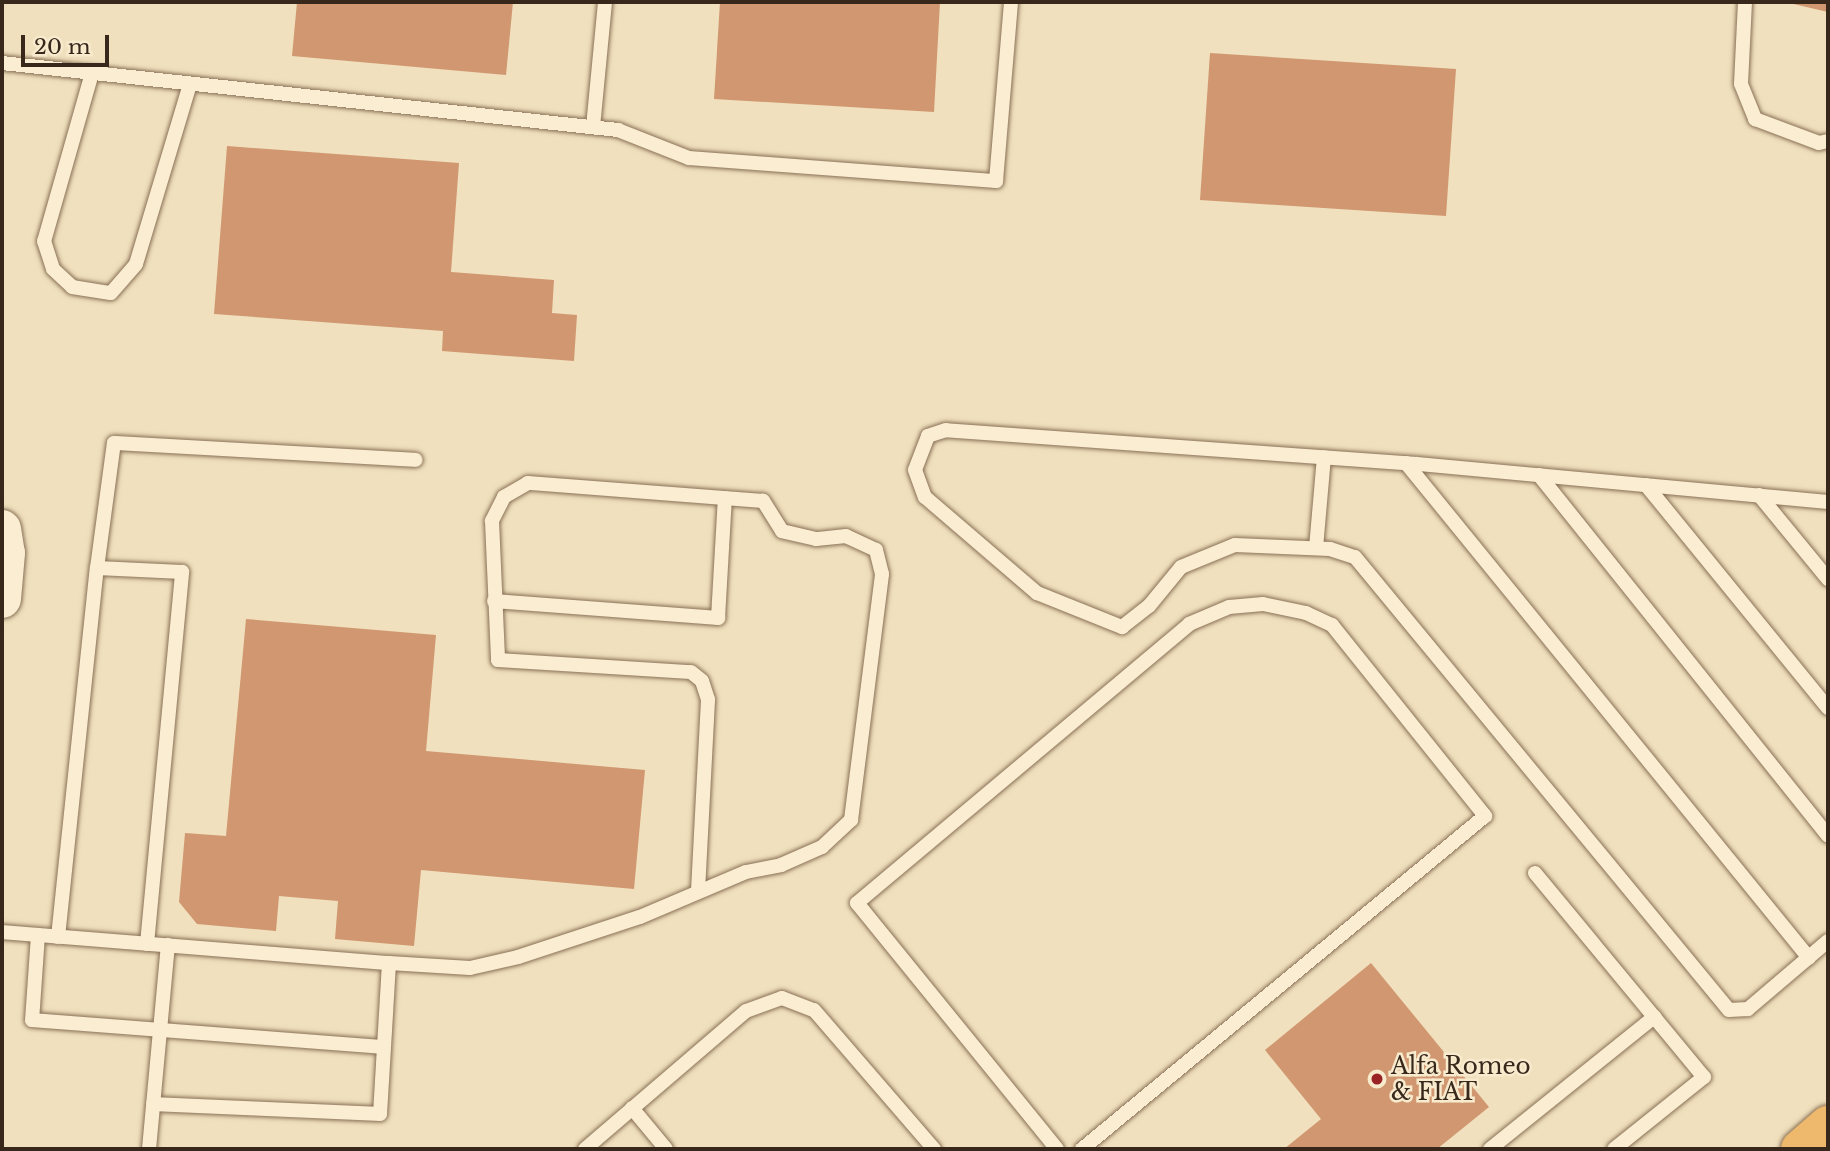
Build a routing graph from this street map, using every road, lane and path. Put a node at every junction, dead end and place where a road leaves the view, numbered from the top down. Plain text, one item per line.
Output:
1 (605, 2) edge
2 (1011, 2) edge
3 (1745, 2) edge
4 (2, 63) edge
5 (92, 73) junction
6 (190, 84) junction
7 (593, 127) junction
8 (1828, 141) edge
9 (1324, 457) junction
10 (416, 460) dead end
11 (1406, 463) junction
12 (1539, 475) junction
13 (1646, 485) junction
14 (1759, 495) junction
15 (725, 498) junction
16 (1828, 502) edge
17 (2, 529) edge
18 (1316, 548) junction
19 (97, 568) junction
20 (1828, 579) edge
21 (2, 599) edge
22 (494, 601) junction
23 (1828, 708) edge
24 (1828, 836) edge
25 (1535, 873) dead end
26 (698, 889) junction
27 (2, 932) edge
28 (38, 935) junction
29 (58, 937) junction
30 (1828, 941) edge
31 (147, 944) junction
32 (168, 945) junction
33 (1809, 958) junction
34 (389, 962) junction
35 (1654, 1017) junction
36 (160, 1030) junction
37 (384, 1047) junction
38 (153, 1104) junction
39 (632, 1108) junction
40 (1828, 1125) edge
41 (149, 1149) edge
42 (585, 1149) edge
43 (666, 1149) edge
44 (934, 1149) edge
45 (1057, 1149) edge
46 (1082, 1149) edge
47 (1490, 1149) edge
48 (1614, 1149) edge
49 (1800, 1149) edge

1 - 7 lane
2 - 7 lane
3 - 8 lane
4 - 5 lane
5 - 6 lane
5 - 6 lane
6 - 7 lane
9 - 11 lane
9 - 18 lane
9 - 18 lane
10 - 19 lane
11 - 12 lane
11 - 33 lane
12 - 13 lane
12 - 24 lane
13 - 14 lane
13 - 23 lane
14 - 16 lane
14 - 20 lane
15 - 22 lane
15 - 22 lane
15 - 26 lane
17 - 21 main road
18 - 33 lane
19 - 29 lane
19 - 31 lane
22 - 26 lane
25 - 35 lane
26 - 34 lane
27 - 28 lane
28 - 29 lane
28 - 36 lane
29 - 31 lane
30 - 33 lane
31 - 32 lane
32 - 34 lane
32 - 36 lane
34 - 37 lane
35 - 47 lane
35 - 48 lane
36 - 37 lane
36 - 38 lane
37 - 38 lane
38 - 41 lane
39 - 42 lane
39 - 43 lane
39 - 44 lane
40 - 49 highway
45 - 46 lane

